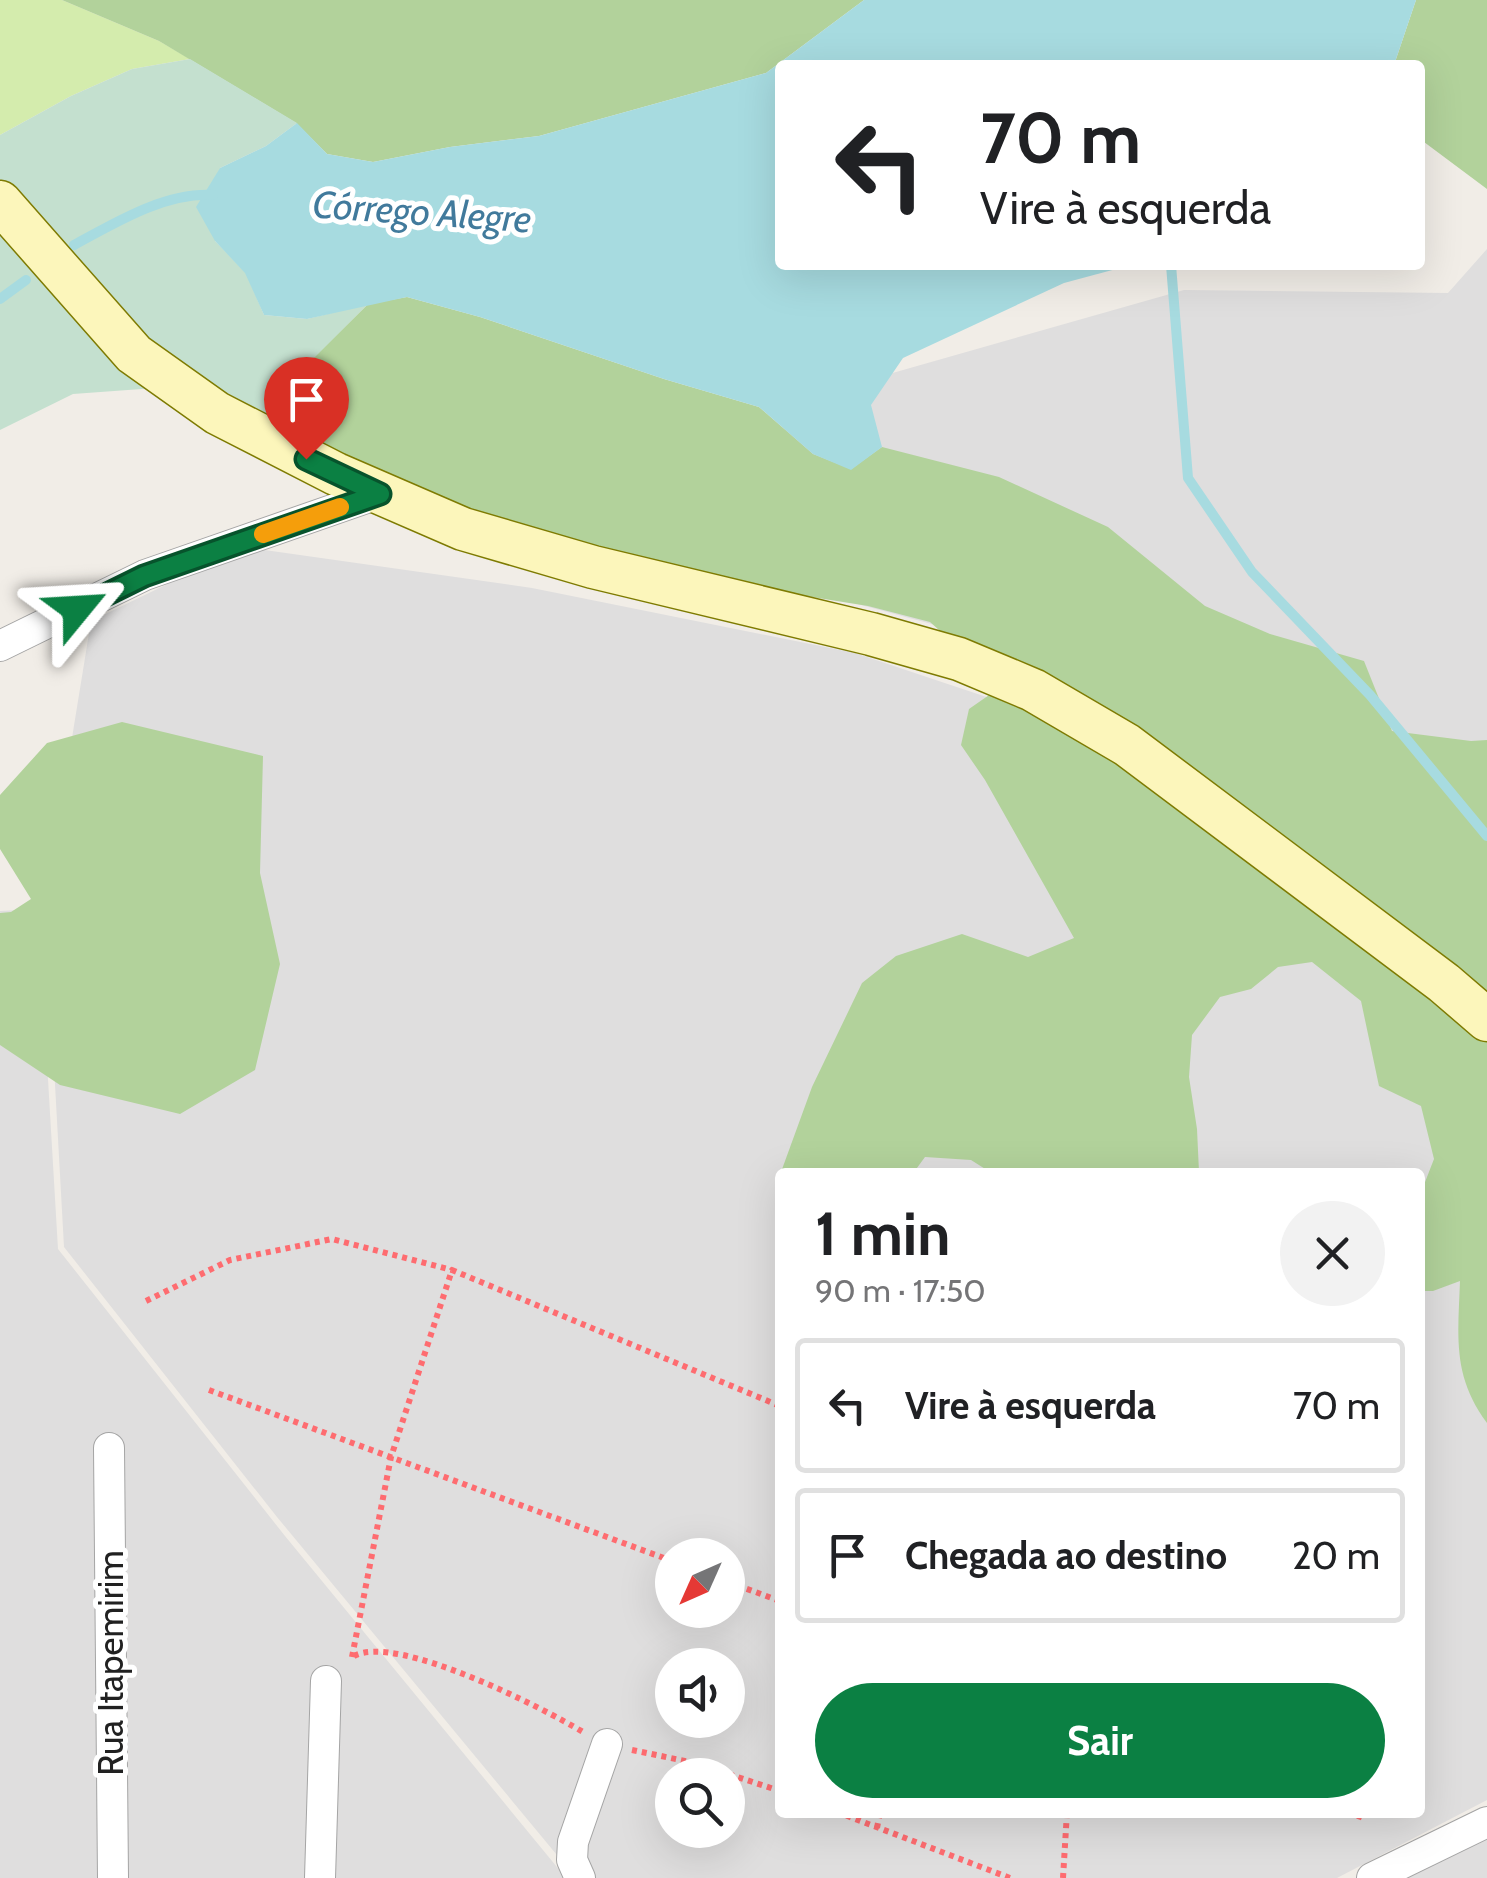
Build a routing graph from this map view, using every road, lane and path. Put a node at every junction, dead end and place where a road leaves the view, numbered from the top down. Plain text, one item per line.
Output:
1 (3, 208) edge
2 (380, 494) junction
3 (0, 646) edge
4 (1487, 1020) edge
5 (452, 1270) junction
6 (146, 1301) dead end
7 (209, 1390) dead end
8 (775, 1404) edge
9 (110, 1448) dead end
10 (391, 1457) junction
11 (655, 1555) edge
12 (745, 1588) edge
13 (775, 1599) edge
14 (352, 1657) junction
15 (326, 1681) joint
16 (607, 1744) junction
17 (775, 1789) edge
18 (852, 1818) edge
19 (879, 1818) edge
20 (1067, 1818) edge
21 (1487, 1822) edge
22 (877, 1828) junction
23 (113, 1878) edge
24 (320, 1878) edge
25 (580, 1878) edge
26 (1010, 1878) edge
27 (1063, 1878) edge
28 (1372, 1878) edge

1 - 2 street
2 - 3 street
2 - 4 street
5 - 6 path
5 - 8 path
5 - 10 path
7 - 10 path
9 - 23 street, Rua Itapemirim
10 - 11 path
10 - 14 path
12 - 13 path
14 - 15 path
14 - 16 path
15 - 24 street
16 - 17 path
16 - 25 street
18 - 22 path
19 - 22 path
20 - 27 path
21 - 28 street
22 - 26 path

